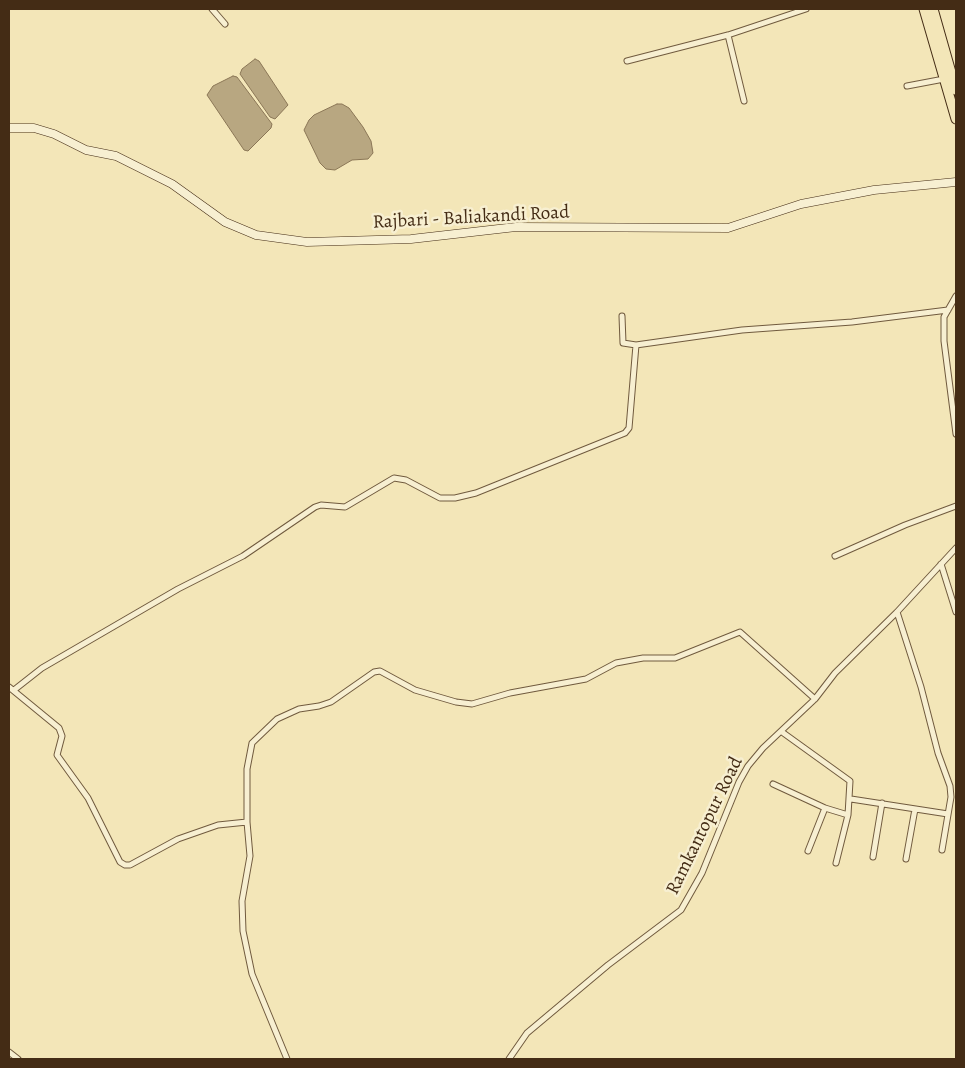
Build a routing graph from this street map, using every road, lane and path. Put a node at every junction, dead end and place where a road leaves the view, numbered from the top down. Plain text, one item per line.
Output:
1 (212, 9) edge
2 (806, 9) edge
3 (924, 9) edge
4 (933, 9) edge
5 (225, 24) dead end
6 (728, 35) junction
7 (627, 61) dead end
8 (944, 79) junction
9 (907, 86) dead end
10 (956, 90) edge
11 (744, 101) dead end
12 (956, 119) edge
13 (9, 128) edge
14 (956, 182) edge
15 (956, 296) edge
16 (948, 310) junction
17 (622, 316) dead end
18 (636, 346) junction
19 (956, 434) edge
20 (956, 506) edge
21 (956, 548) edge
22 (835, 556) dead end
23 (941, 564) junction
24 (897, 612) junction
25 (956, 612) edge
26 (11, 689) edge
27 (815, 699) junction
28 (782, 732) junction
29 (773, 784) dead end
30 (851, 799) junction
31 (882, 804) junction
32 (824, 808) junction
33 (915, 809) junction
34 (948, 814) junction
35 (848, 815) junction
36 (247, 822) junction
37 (942, 850) dead end
38 (808, 851) dead end
39 (872, 857) dead end
40 (906, 859) dead end
41 (836, 863) dead end
42 (9, 1052) edge
43 (18, 1059) edge
44 (287, 1059) edge
45 (509, 1059) edge

1 - 5 street
2 - 6 street
3 - 8 main road
4 - 10 main road
6 - 7 street
6 - 11 street
8 - 9 street
8 - 12 main road
13 - 14 main road, Rajbari - Baliakandi Road
15 - 16 street
16 - 18 street
16 - 19 street
17 - 18 street
18 - 26 street
20 - 22 street
21 - 23 street, Ramkantopur Road
23 - 24 street, Ramkantopur Road
23 - 25 street
24 - 27 street, Ramkantopur Road
24 - 34 street
26 - 36 street
27 - 28 street, Ramkantopur Road
27 - 36 street
28 - 30 street
28 - 45 street, Ramkantopur Road
29 - 32 street
30 - 31 street
30 - 35 street
31 - 33 street
31 - 39 street
32 - 35 street
32 - 38 street
33 - 34 street
33 - 40 street
34 - 37 street
35 - 41 street
36 - 44 street
42 - 43 street

